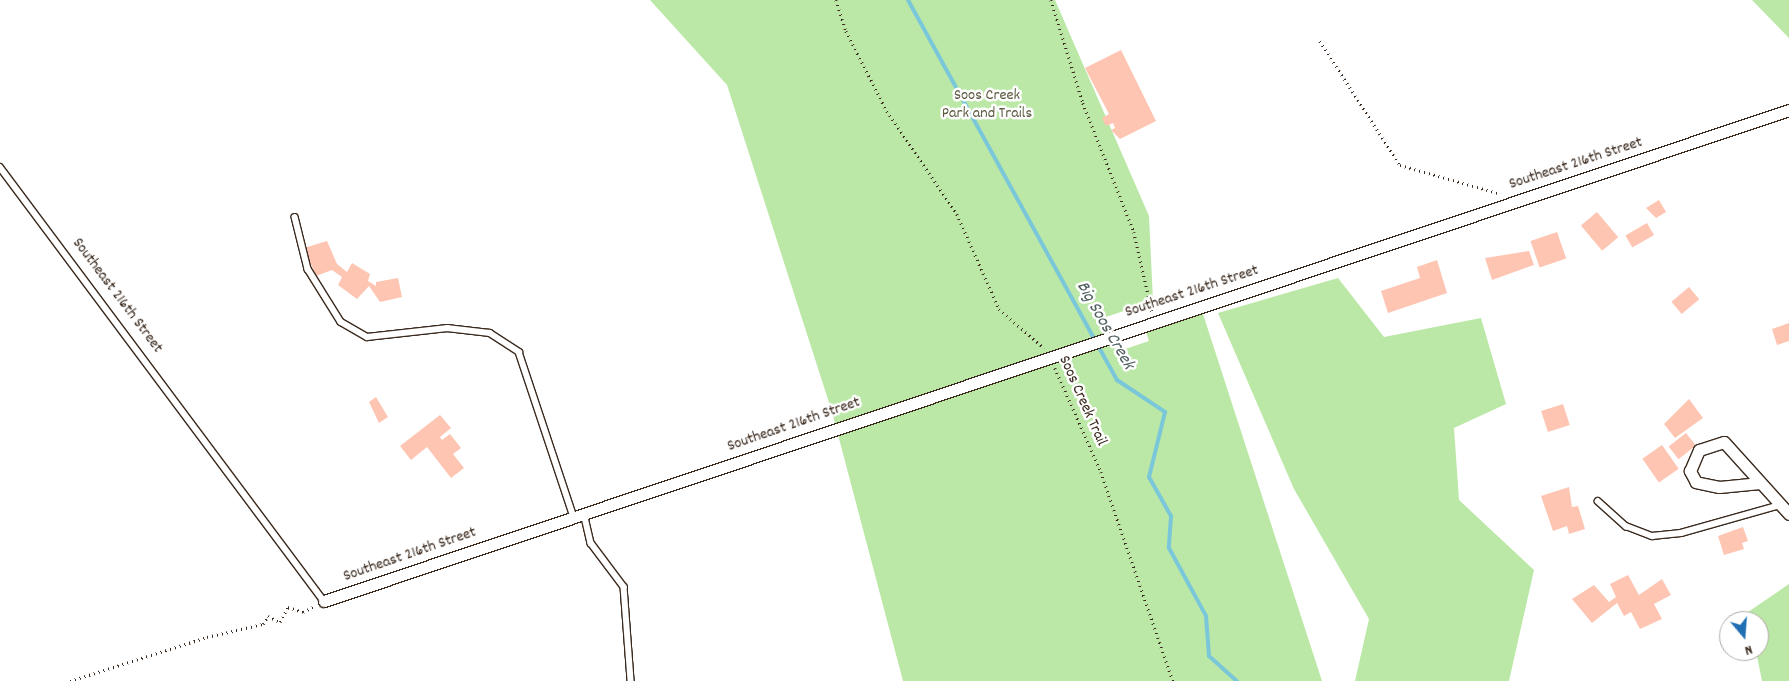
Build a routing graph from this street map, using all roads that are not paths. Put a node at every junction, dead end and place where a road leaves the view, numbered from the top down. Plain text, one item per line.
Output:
1 (1789, 110) edge
2 (0, 167) edge
3 (295, 217) dead end
4 (1760, 484) junction
5 (1598, 502) dead end
6 (1780, 505) junction
7 (1789, 514) edge
8 (579, 515) junction
9 (324, 602) joint
10 (631, 681) edge

1 - 8 street, Southeast 216th Street
2 - 9 lane, Southeast 216th Street
3 - 8 lane
4 - 4 street
4 - 6 street
5 - 6 lane
6 - 7 street
8 - 9 street, Southeast 216th Street
8 - 10 lane

